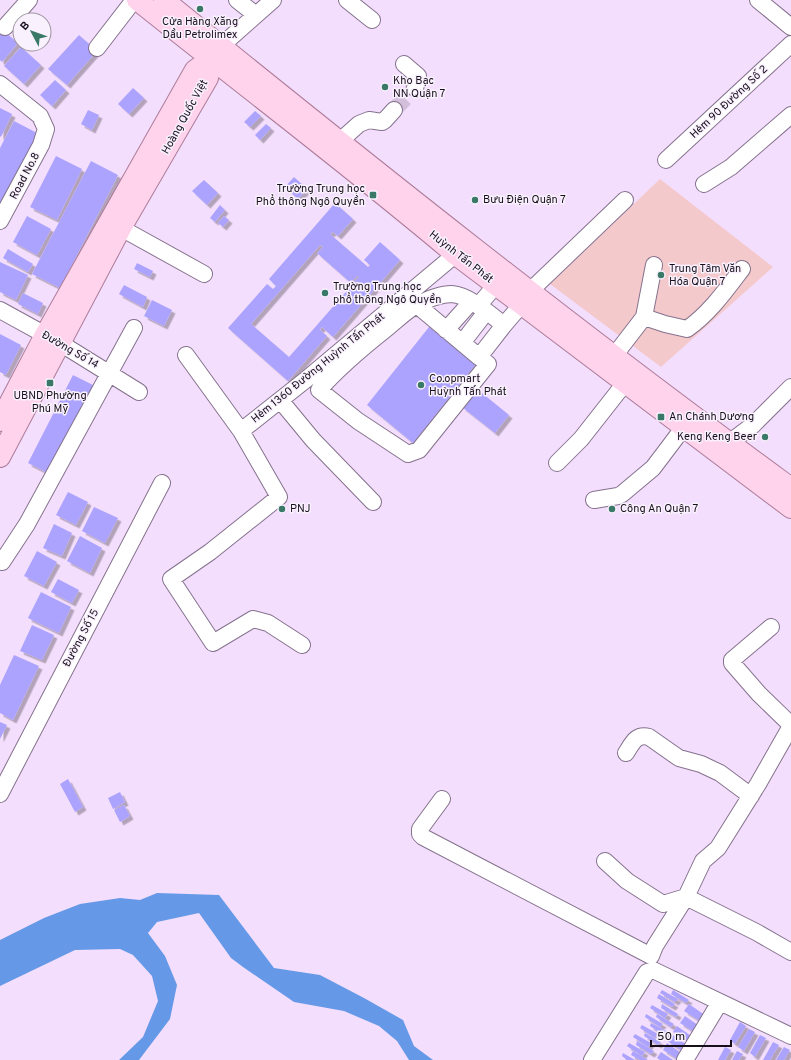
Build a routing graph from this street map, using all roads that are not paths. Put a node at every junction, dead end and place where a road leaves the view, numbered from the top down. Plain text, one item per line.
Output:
1 (30, 0) edge
2 (136, 0) edge
3 (237, 0) edge
4 (273, 0) edge
5 (347, 0) edge
6 (758, 0) edge
7 (175, 3) edge
8 (256, 15) junction
9 (372, 20) dead end
10 (4, 27) dead end
11 (791, 28) edge
12 (791, 44) edge
13 (97, 48) dead end
14 (216, 53) junction
15 (404, 64) dead end
16 (0, 84) edge
17 (414, 88) dead end
18 (394, 110) tunnel mouth
19 (791, 115) edge
20 (340, 141) junction
21 (666, 160) dead end
22 (704, 184) dead end
23 (625, 200) dead end
24 (0, 221) edge
25 (122, 228) junction
26 (462, 249) junction
27 (654, 265) dead end
28 (742, 269) dead end
29 (204, 274) dead end
30 (496, 285) junction
31 (526, 298) junction
32 (417, 305) junction
33 (478, 307) junction
34 (0, 310) edge
35 (644, 317) junction
36 (504, 325) junction
37 (134, 328) dead end
38 (446, 330) junction
39 (52, 339) junction
40 (462, 343) junction
41 (186, 355) dead end
42 (614, 356) junction
43 (479, 357) junction
44 (109, 373) junction
45 (308, 378) junction
46 (625, 383) junction
47 (791, 387) edge
48 (319, 390) junction
49 (139, 392) dead end
50 (280, 400) junction
51 (0, 421) edge
52 (684, 427) junction
53 (241, 431) junction
54 (729, 443) junction
55 (0, 457) edge
56 (557, 463) dead end
57 (162, 483) dead end
58 (791, 488) edge
59 (594, 500) dead end
60 (373, 502) dead end
61 (791, 508) edge
62 (2, 562) dead end
63 (771, 627) dead end
64 (302, 645) dead end
65 (791, 726) edge
66 (626, 753) dead end
67 (0, 794) edge
68 (751, 796) junction
69 (442, 799) dead end
70 (606, 860) dead end
71 (686, 897) junction
72 (790, 949) edge
73 (720, 1002) junction
74 (791, 1036) edge
75 (689, 1059) edge
76 (592, 1060) edge

1 - 10 street
2 - 13 street
2 - 14 main road, Huỳnh Tấn Phát
3 - 8 street
4 - 8 street, Hoàng Quốc Việt
5 - 9 street
6 - 11 street
7 - 14 main road, Huỳnh Tấn Phát
8 - 14 street, Hoàng Quốc Việt
12 - 21 street, Hẻm 90 Đường Số 2
14 - 20 main road, Huỳnh Tấn Phát
14 - 25 main road, Hoàng Quốc Việt
14 - 26 main road, Huỳnh Tấn Phát
14 - 39 main road, Hoàng Quốc Việt
15 - 17 street
16 - 24 street, Road No.8
18 - 20 street
19 - 22 street
20 - 26 main road, Huỳnh Tấn Phát
23 - 31 street
25 - 29 street
25 - 39 main road, Hoàng Quốc Việt
26 - 30 main road, Huỳnh Tấn Phát
26 - 31 main road, Huỳnh Tấn Phát
26 - 45 street, Hẻm 1360 Đường Huỳnh Tấn Phát
27 - 35 street
28 - 35 street
30 - 31 main road, Huỳnh Tấn Phát
30 - 33 street
31 - 36 street
31 - 42 main road, Huỳnh Tấn Phát
31 - 46 main road, Huỳnh Tấn Phát
32 - 33 street
32 - 38 street
32 - 48 street
33 - 36 street
33 - 38 street
33 - 40 street
34 - 39 street, Đường Số 14
35 - 42 street
36 - 43 street
37 - 44 street
38 - 40 street
39 - 44 street, Đường Số 14
39 - 51 main road, Hoàng Quốc Việt
39 - 55 main road, Hoàng Quốc Việt
40 - 43 street
41 - 53 street
42 - 54 main road, Huỳnh Tấn Phát
43 - 48 street
44 - 49 street, Đường Số 14
44 - 62 street
45 - 48 street
45 - 50 street, Hẻm 1360 Đường Huỳnh Tấn Phát
46 - 52 main road, Huỳnh Tấn Phát
46 - 56 street
47 - 54 street
50 - 53 street, Hẻm 1360 Đường Huỳnh Tấn Phát
50 - 60 street
52 - 59 street
52 - 61 main road, Huỳnh Tấn Phát
53 - 64 street
54 - 58 main road, Huỳnh Tấn Phát
57 - 67 street, Đường Số 15
63 - 65 street
65 - 68 street
66 - 68 street
68 - 71 street
69 - 71 street
70 - 71 street
71 - 72 street
73 - 74 street
73 - 75 street
73 - 76 street

